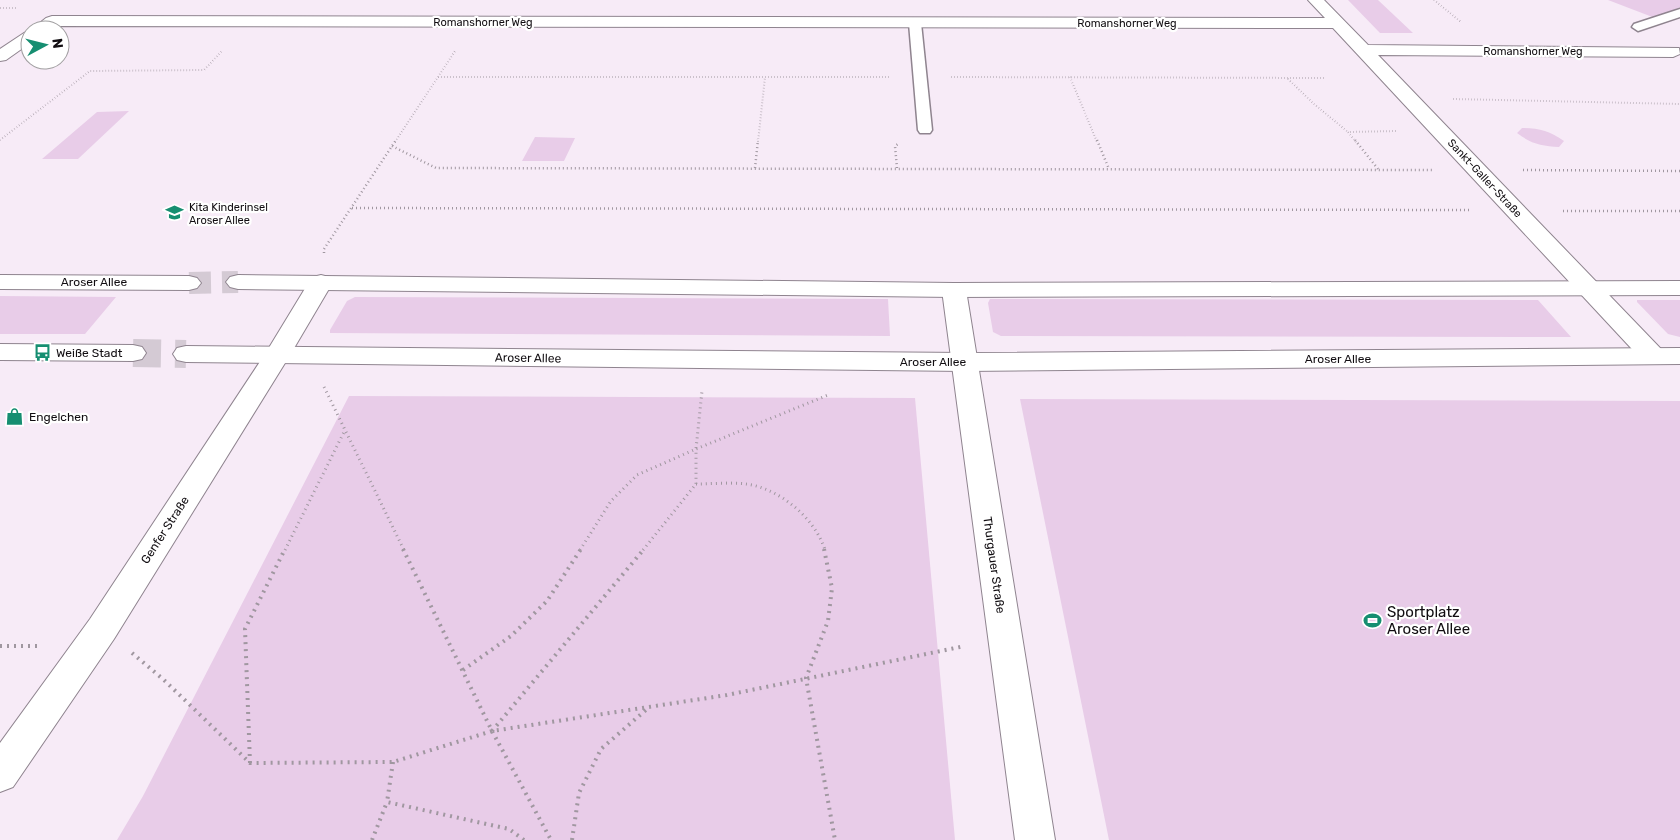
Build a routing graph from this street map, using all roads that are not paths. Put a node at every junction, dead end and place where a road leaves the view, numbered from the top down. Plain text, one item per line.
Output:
1 (1316, 0) edge
2 (1680, 13) edge
3 (915, 23) junction
4 (1338, 24) junction
5 (70, 26) edge
6 (1638, 27) dead end
7 (20, 43) edge
8 (1364, 50) junction
9 (1673, 52) dead end
10 (0, 56) edge
11 (925, 130) dead end
12 (0, 282) edge
13 (238, 282) tunnel mouth
14 (321, 282) junction
15 (188, 283) tunnel mouth
16 (1588, 288) junction
17 (1680, 288) edge
18 (954, 290) junction
19 (0, 352) edge
20 (133, 353) tunnel mouth
21 (186, 354) tunnel mouth
22 (277, 355) junction
23 (1653, 356) junction
24 (1680, 356) edge
25 (965, 362) junction
26 (0, 774) edge
27 (1034, 840) edge

1 - 4 street, Sankt-Galler-Straße
2 - 6 lane
3 - 4 street, Romanshorner Weg
3 - 5 street, Romanshorner Weg
3 - 11 lane
4 - 8 street, Sankt-Galler-Straße
7 - 10 street
8 - 9 street, Romanshorner Weg
8 - 16 street, Sankt-Galler-Straße
12 - 15 street, Aroser Allee
13 - 14 street
14 - 18 street
14 - 22 street, Genfer Straße
16 - 17 street
16 - 18 street
16 - 23 street, Sankt-Galler-Straße
18 - 25 street, Thurgauer Straße
19 - 20 street
21 - 22 street, Aroser Allee
22 - 25 street, Aroser Allee
22 - 26 street, Genfer Straße
23 - 24 street, Aroser Allee
23 - 25 street, Aroser Allee
25 - 27 street, Thurgauer Straße

